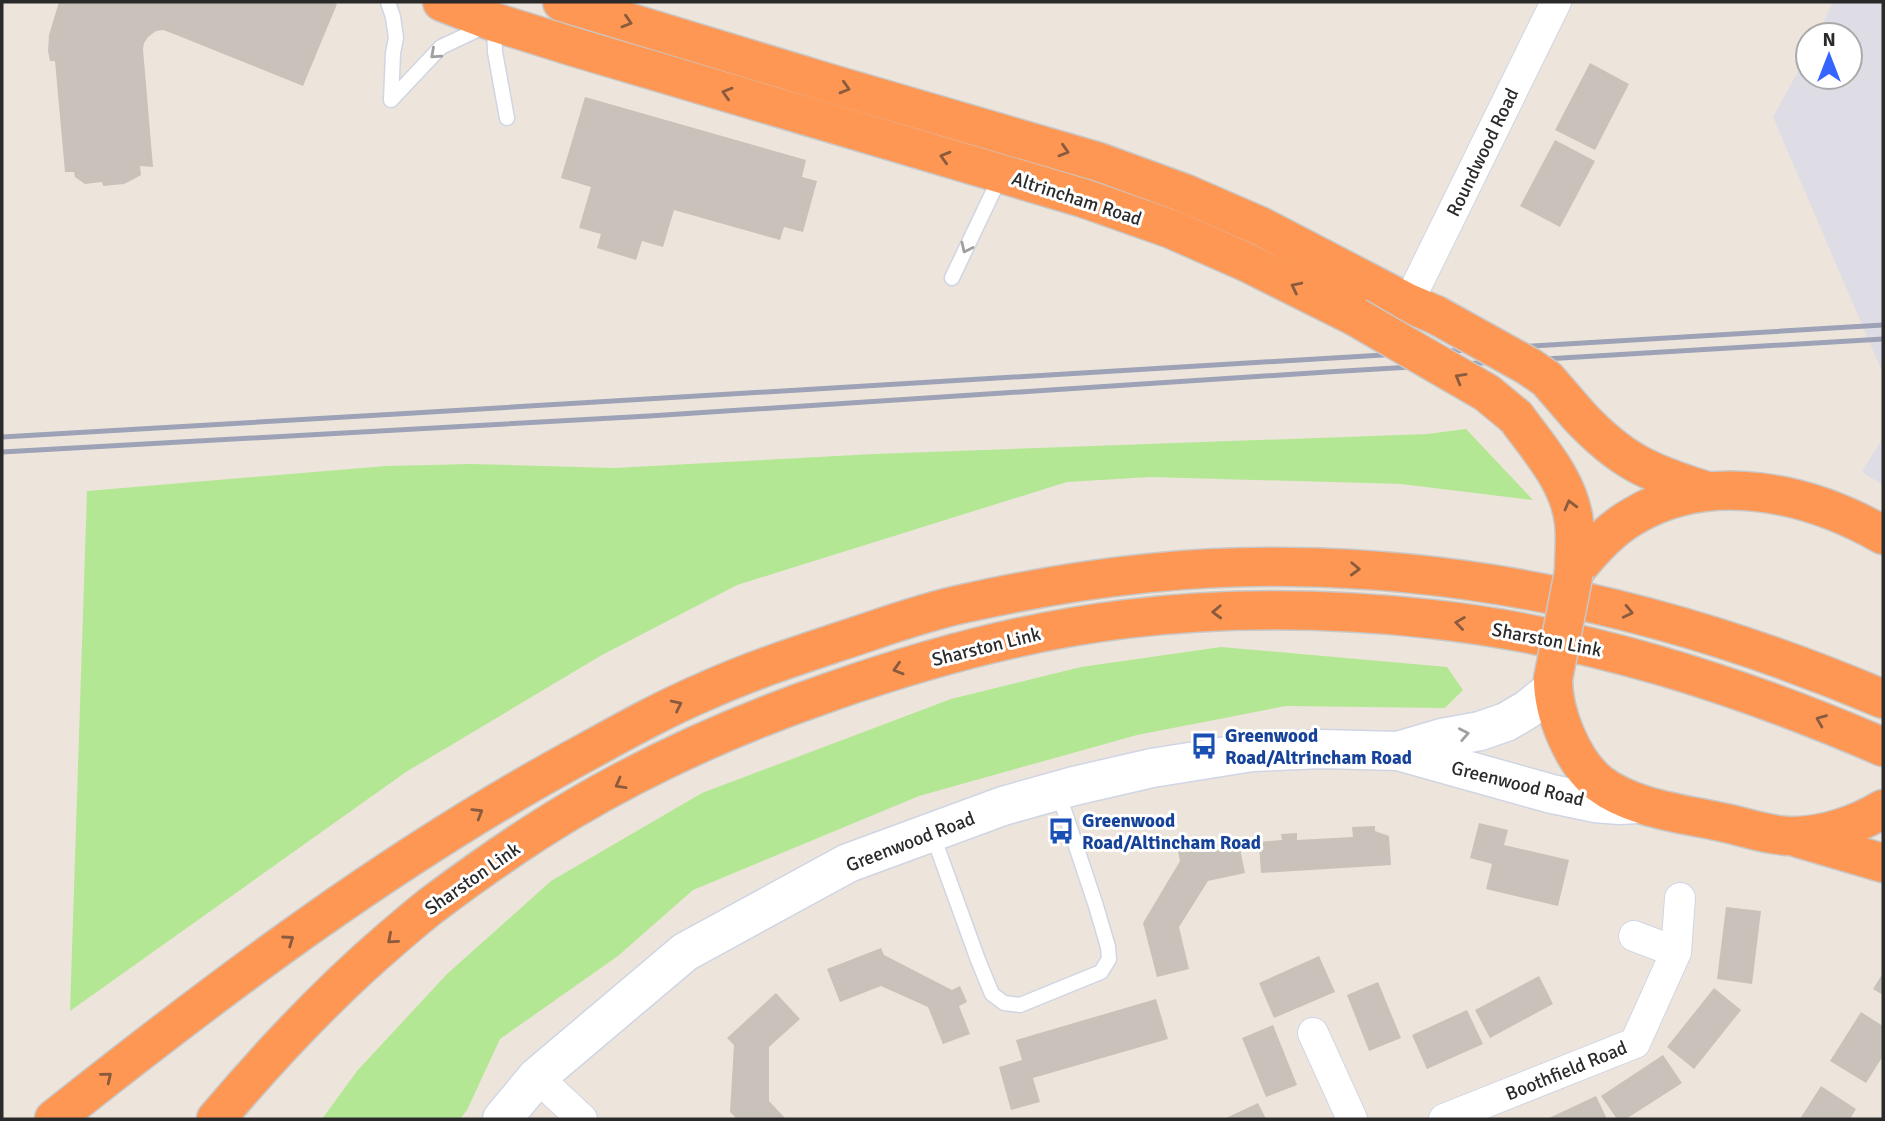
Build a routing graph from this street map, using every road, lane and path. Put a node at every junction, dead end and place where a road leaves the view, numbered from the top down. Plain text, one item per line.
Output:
1 (388, 2) edge
2 (442, 2) edge
3 (562, 2) edge
4 (1556, 2) edge
5 (494, 22) junction
6 (507, 118) dead end
7 (1002, 174) junction
8 (952, 278) dead end
9 (1422, 309) junction
10 (1707, 491) junction
11 (1883, 535) edge
12 (1574, 572) junction
13 (1553, 684) junction
14 (1883, 699) edge
15 (1883, 747) edge
16 (1398, 751) junction
17 (1058, 791) junction
18 (1639, 804) junction
19 (1883, 809) edge
20 (932, 832) junction
21 (1791, 836) junction
22 (1883, 863) edge
23 (1680, 898) dead end
24 (1634, 936) dead end
25 (1676, 952) junction
26 (1313, 1033) dead end
27 (537, 1077) junction
28 (54, 1119) edge
29 (216, 1119) edge
30 (502, 1119) edge
31 (582, 1119) edge
32 (1352, 1119) edge
33 (1444, 1119) edge

5 -> 1 lane
2 - 5 highway, Altrincham Road
3 -> 9 highway, Altrincham Road
4 - 9 street, Roundwood Road
5 - 6 lane
7 -> 5 highway, Altrincham Road
7 -> 8 lane
12 -> 7 highway, Altrincham Road, bridge
9 - 10 highway, Altrincham Road, bridge
10 - 11 highway
10 - 12 highway
12 - 13 highway, Altrincham Road, bridge
16 -> 13 street, Greenwood Road
13 - 18 highway
28 -> 14 highway
15 -> 29 highway, Sharston Link
16 - 17 street, Greenwood Road
16 - 18 street, Greenwood Road
17 - 20 street, Greenwood Road
17 - 20 lane
18 - 21 highway
19 - 21 highway
20 - 27 street, Greenwood Road
21 - 22 highway
23 - 25 street, Boothfield Road
24 - 25 street
25 - 33 street, Boothfield Road
26 - 32 street
27 - 30 street, Greenwood Road
27 - 31 street

